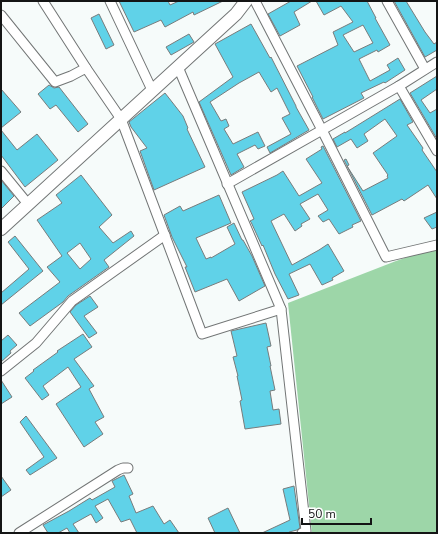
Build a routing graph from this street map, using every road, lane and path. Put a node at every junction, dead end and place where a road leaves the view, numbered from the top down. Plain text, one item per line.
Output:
1 (43, 1) edge
2 (110, 1) edge
3 (246, 1) edge
4 (255, 1) edge
5 (387, 1) edge
6 (1, 14) edge
7 (437, 62) edge
8 (178, 67) junction
9 (86, 68) junction
10 (425, 69) junction
11 (399, 86) junction
12 (152, 90) junction
13 (121, 119) junction
14 (322, 130) junction
15 (437, 151) edge
16 (1, 171) edge
17 (227, 184) junction
18 (28, 204) junction
19 (1, 229) edge
20 (165, 235) junction
21 (437, 245) edge
22 (281, 309) junction
23 (1, 370) edge
24 (128, 468) dead end
25 (19, 533) edge
26 (302, 533) edge

1 - 9 street
2 - 12 street
3 - 8 street
4 - 14 street
5 - 10 street
6 - 9 street
7 - 10 street
8 - 12 street
8 - 17 street
9 - 13 street
10 - 11 street
11 - 14 street
11 - 15 street
12 - 13 street
13 - 18 street
13 - 20 street
14 - 17 street
14 - 21 street
16 - 18 street
17 - 22 street
18 - 19 street
20 - 22 street
20 - 23 street
22 - 26 street
24 - 25 street

